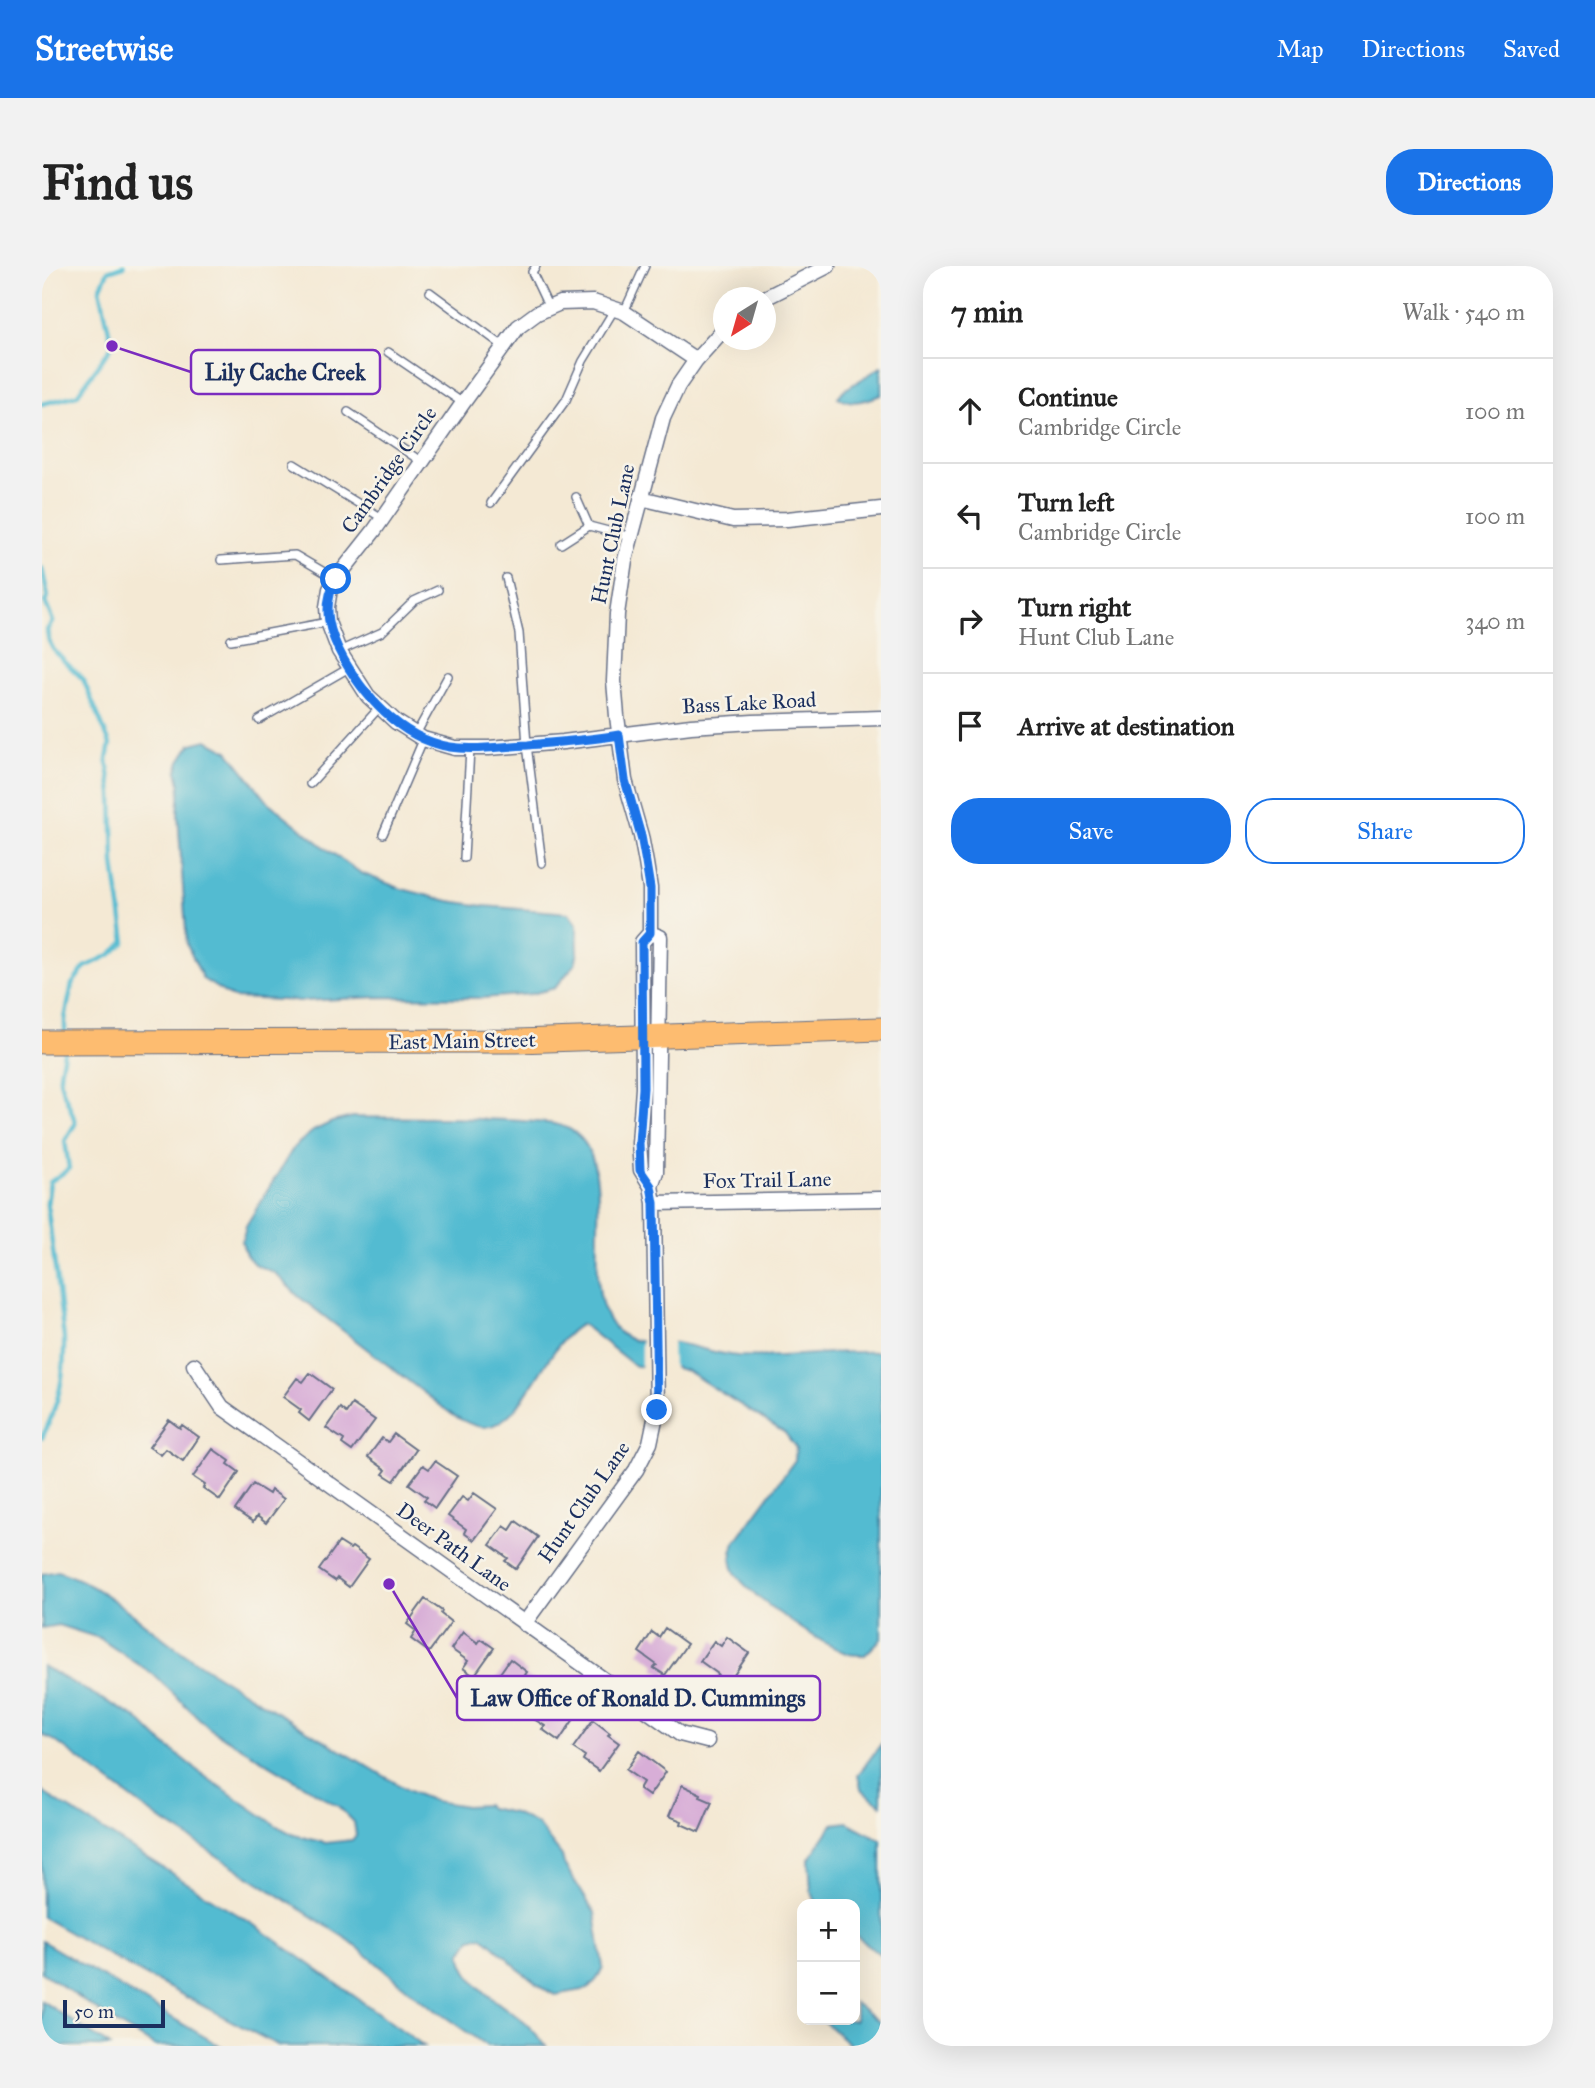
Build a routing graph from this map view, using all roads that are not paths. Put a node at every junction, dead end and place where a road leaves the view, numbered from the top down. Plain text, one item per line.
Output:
1 (524, 266) edge
2 (645, 266) edge
3 (828, 266) edge
4 (534, 269) edge
5 (430, 292) dead end
6 (776, 292) edge
7 (549, 307) junction
8 (618, 309) junction
9 (713, 340) edge
10 (503, 346) junction
11 (388, 352) dead end
12 (695, 360) junction
13 (463, 403) junction
14 (348, 412) dead end
15 (422, 462) junction
16 (294, 464) dead end
17 (576, 497) dead end
18 (641, 498) junction
19 (491, 503) dead end
20 (881, 509) edge
21 (383, 519) junction
22 (589, 526) junction
23 (632, 537) junction
24 (561, 544) dead end
25 (221, 560) dead end
26 (506, 578) dead end
27 (336, 579) junction
28 (438, 590) dead end
29 (328, 622) junction
30 (231, 640) dead end
31 (339, 652) junction
32 (349, 668) junction
33 (448, 676) dead end
34 (379, 708) junction
35 (881, 718) edge
36 (259, 720) dead end
37 (619, 735) junction
38 (420, 737) junction
39 (527, 745) junction
40 (470, 748) junction
41 (310, 784) dead end
42 (383, 834) dead end
43 (464, 858) dead end
44 (542, 863) dead end
45 (881, 1029) edge
46 (651, 1036) junction
47 (46, 1042) edge
48 (881, 1199) edge
49 (654, 1203) junction
50 (194, 1365) dead end
51 (524, 1624) junction
52 (707, 1741) dead end

1 - 4 lane
2 - 8 lane
3 - 6 street
4 - 7 lane
5 - 10 lane
7 - 8 street, Cambridge Circle
7 - 10 street, Cambridge Circle
8 - 12 street, Cambridge Circle
8 - 19 lane
9 - 12 street, Hunt Club Lane
10 - 13 street, Cambridge Circle
11 - 13 lane
12 - 18 street, Hunt Club Lane
13 - 15 street, Cambridge Circle
14 - 15 lane
15 - 21 street, Cambridge Circle
16 - 21 lane
17 - 22 lane
18 - 20 street
18 - 23 street, Hunt Club Lane
21 - 27 street, Cambridge Circle
22 - 23 lane
22 - 24 lane
23 - 37 street, Hunt Club Lane
25 - 27 lane
26 - 39 lane
27 - 29 street, Cambridge Circle
28 - 31 lane
29 - 30 lane
29 - 31 street, Cambridge Circle
31 - 32 street, Cambridge Circle
32 - 34 street, Cambridge Circle
32 - 36 lane
33 - 38 lane
34 - 38 street, Cambridge Circle
34 - 41 lane
35 - 37 street, Bass Lake Road
37 - 39 street, Cambridge Circle
37 - 46 street, Hunt Club Lane
38 - 40 street, Cambridge Circle
38 - 42 lane
39 - 40 street, Cambridge Circle
39 - 44 lane
40 - 43 lane
45 - 46 main road, East Main Street
46 - 47 main road, East Main Street
46 - 49 street, Hunt Club Lane
48 - 49 street, Fox Trail Lane
49 - 51 street, Hunt Club Lane
50 - 51 street, Deer Path Lane
51 - 52 street, Deer Path Lane

